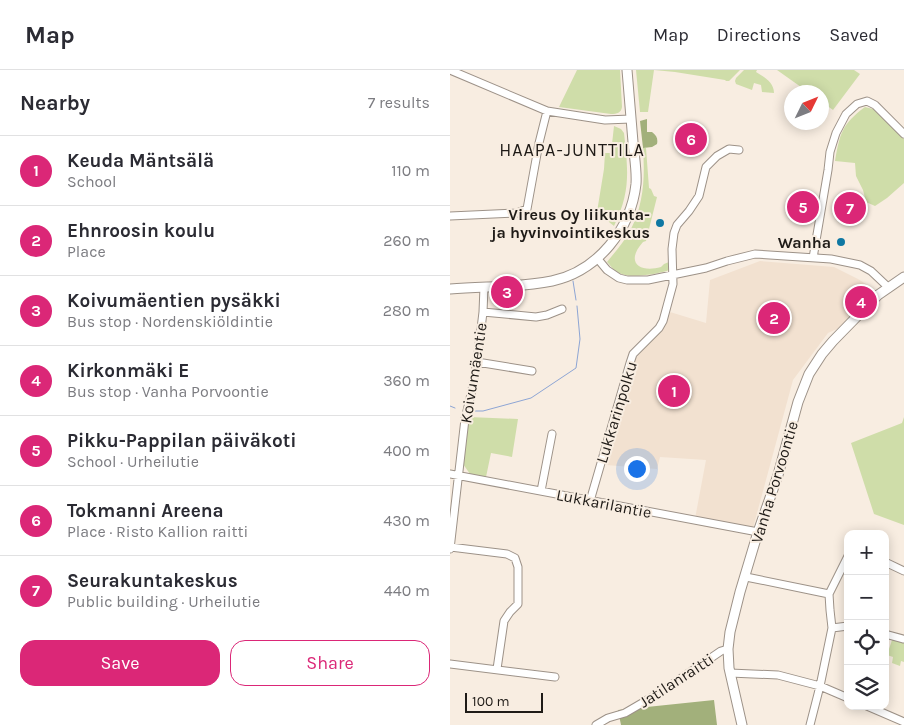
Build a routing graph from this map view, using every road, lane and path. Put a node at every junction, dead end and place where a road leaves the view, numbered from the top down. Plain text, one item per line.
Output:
1 (450, 70) edge
2 (627, 70) edge
3 (547, 111) junction
4 (631, 119) junction
5 (904, 134) edge
6 (739, 150) dead end
7 (450, 216) edge
8 (597, 258) junction
9 (813, 258) junction
10 (673, 275) junction
11 (904, 277) edge
12 (484, 286) junction
13 (889, 288) junction
14 (450, 289) edge
15 (562, 309) dead end
16 (483, 312) junction
17 (477, 362) junction
18 (532, 371) dead end
19 (552, 434) dead end
20 (454, 474) edge
21 (541, 491) junction
22 (590, 501) junction
23 (758, 532) junction
24 (450, 548) edge
25 (844, 564) edge
26 (889, 564) edge
27 (904, 571) edge
28 (746, 577) junction
29 (829, 594) junction
30 (844, 626) edge
31 (832, 628) junction
32 (889, 635) edge
33 (903, 639) dead end
34 (728, 650) junction
35 (450, 664) edge
36 (497, 669) junction
37 (730, 673) junction
38 (555, 677) dead end
39 (820, 686) junction
40 (844, 696) edge
41 (876, 710) edge
42 (904, 722) edge
43 (596, 725) edge
44 (742, 725) edge
45 (810, 725) edge

1 - 3 street
2 - 4 main road
3 - 4 street
3 - 7 street
4 - 8 main road
5 - 9 street
6 - 10 street, Lukkarinpolku
8 - 10 street
8 - 12 main road
9 - 10 street
9 - 13 street
10 - 22 street, Lukkarinpolku
11 - 13 main road, Vanha Porvoontie
12 - 14 main road
12 - 16 street, Koivumäentie
13 - 23 main road, Vanha Porvoontie
15 - 16 street
16 - 17 street, Koivumäentie
17 - 18 street
17 - 20 street, Koivumäentie
19 - 21 street
20 - 21 street, Lukkarilantie
20 - 24 street, Koivumäentie
21 - 22 street, Lukkarilantie
22 - 23 street, Lukkarilantie
23 - 28 main road, Vanha Porvoontie
24 - 36 street
25 - 29 street
26 - 27 street
28 - 29 street
28 - 34 main road, Vanha Porvoontie
29 - 31 street
30 - 31 street
31 - 39 street
32 - 33 street
34 - 37 main road, Vanha Porvoontie
34 - 43 street, Jatilanraitti
35 - 36 street
36 - 38 street
37 - 39 street
37 - 44 main road, Vanha Porvoontie
39 - 40 street
39 - 45 street
41 - 42 street

